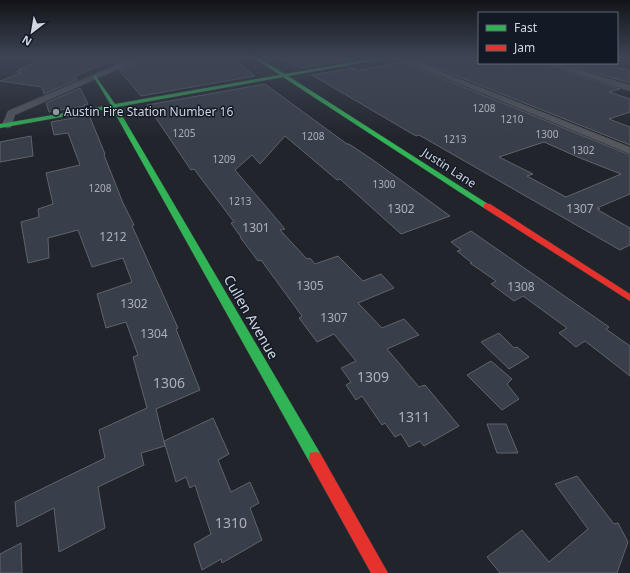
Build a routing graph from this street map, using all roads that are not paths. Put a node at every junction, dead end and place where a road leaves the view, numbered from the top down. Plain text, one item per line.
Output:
1 (75, 85) edge
2 (101, 85) edge
3 (234, 85) edge
4 (298, 85) edge
5 (467, 85) edge
6 (619, 85) edge
7 (630, 88) edge
8 (114, 106) junction
9 (4, 126) edge
10 (630, 151) edge
11 (630, 298) edge
12 (380, 573) edge

1 - 9 street
2 - 8 street, Cullen Avenue
3 - 8 street
4 - 11 street, Justin Lane
5 - 10 street
6 - 7 street
8 - 9 street
8 - 12 street, Cullen Avenue

